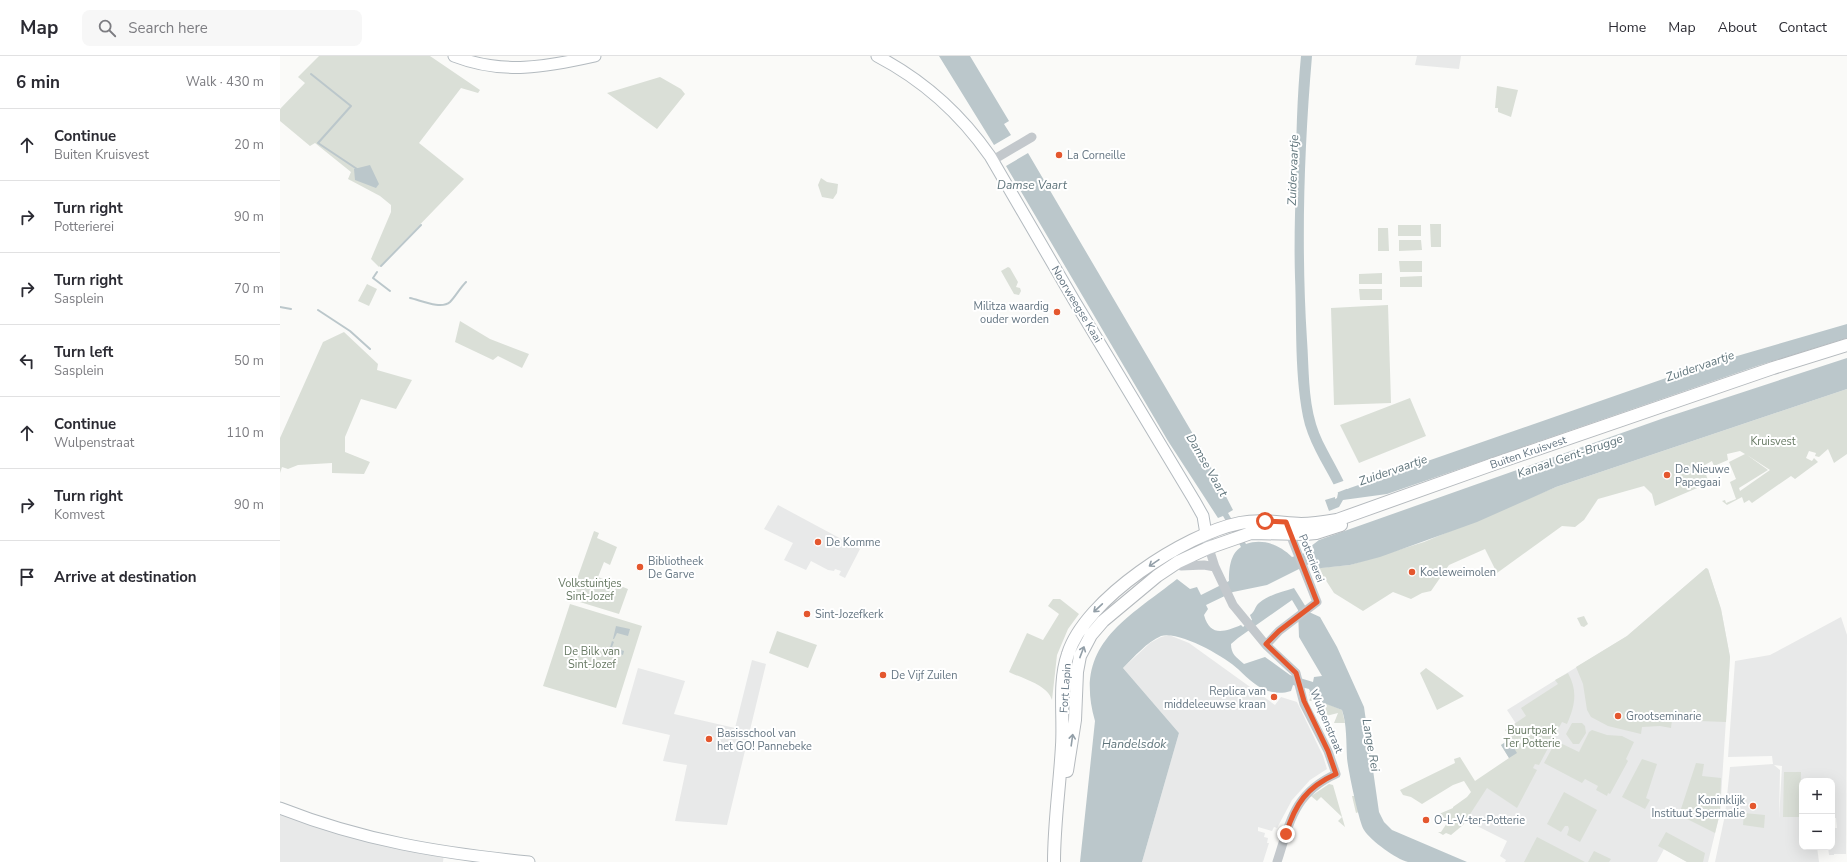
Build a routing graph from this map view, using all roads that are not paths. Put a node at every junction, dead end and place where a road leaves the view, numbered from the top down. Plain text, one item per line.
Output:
1 (454, 56) edge
2 (595, 56) edge
3 (877, 56) edge
4 (1032, 137) dead end
5 (993, 160) junction
6 (1847, 345) edge
7 (1847, 351) edge
8 (1286, 522) junction
9 (1206, 534) junction
10 (1290, 534) junction
11 (1208, 548) junction
12 (1178, 562) junction
13 (1215, 567) junction
14 (1266, 644) junction
15 (280, 808) edge
16 (529, 862) edge
17 (1054, 862) edge
18 (1060, 862) edge
19 (1276, 862) edge

1 - 2 main road
3 - 5 main road, Noorweegse Kaai
4 - 5 street
5 - 9 main road, Noorweegse Kaai
6 - 8 main road, Buiten Kruisvest
7 - 10 main road, Buiten Kruisvest
8 - 9 main road, Buiten Kruisvest
8 - 10 street, Potterierei
9 - 11 street
9 -> 17 main road, Fort Lapin
10 - 11 main road, Buiten Kruisvest
10 - 14 street, Potterierei
11 - 12 main road, Fort Lapin
11 - 13 street
12 - 13 street
18 -> 12 main road, Fort Lapin
13 - 14 street
14 - 19 street, Wulpenstraat
15 - 16 main road

